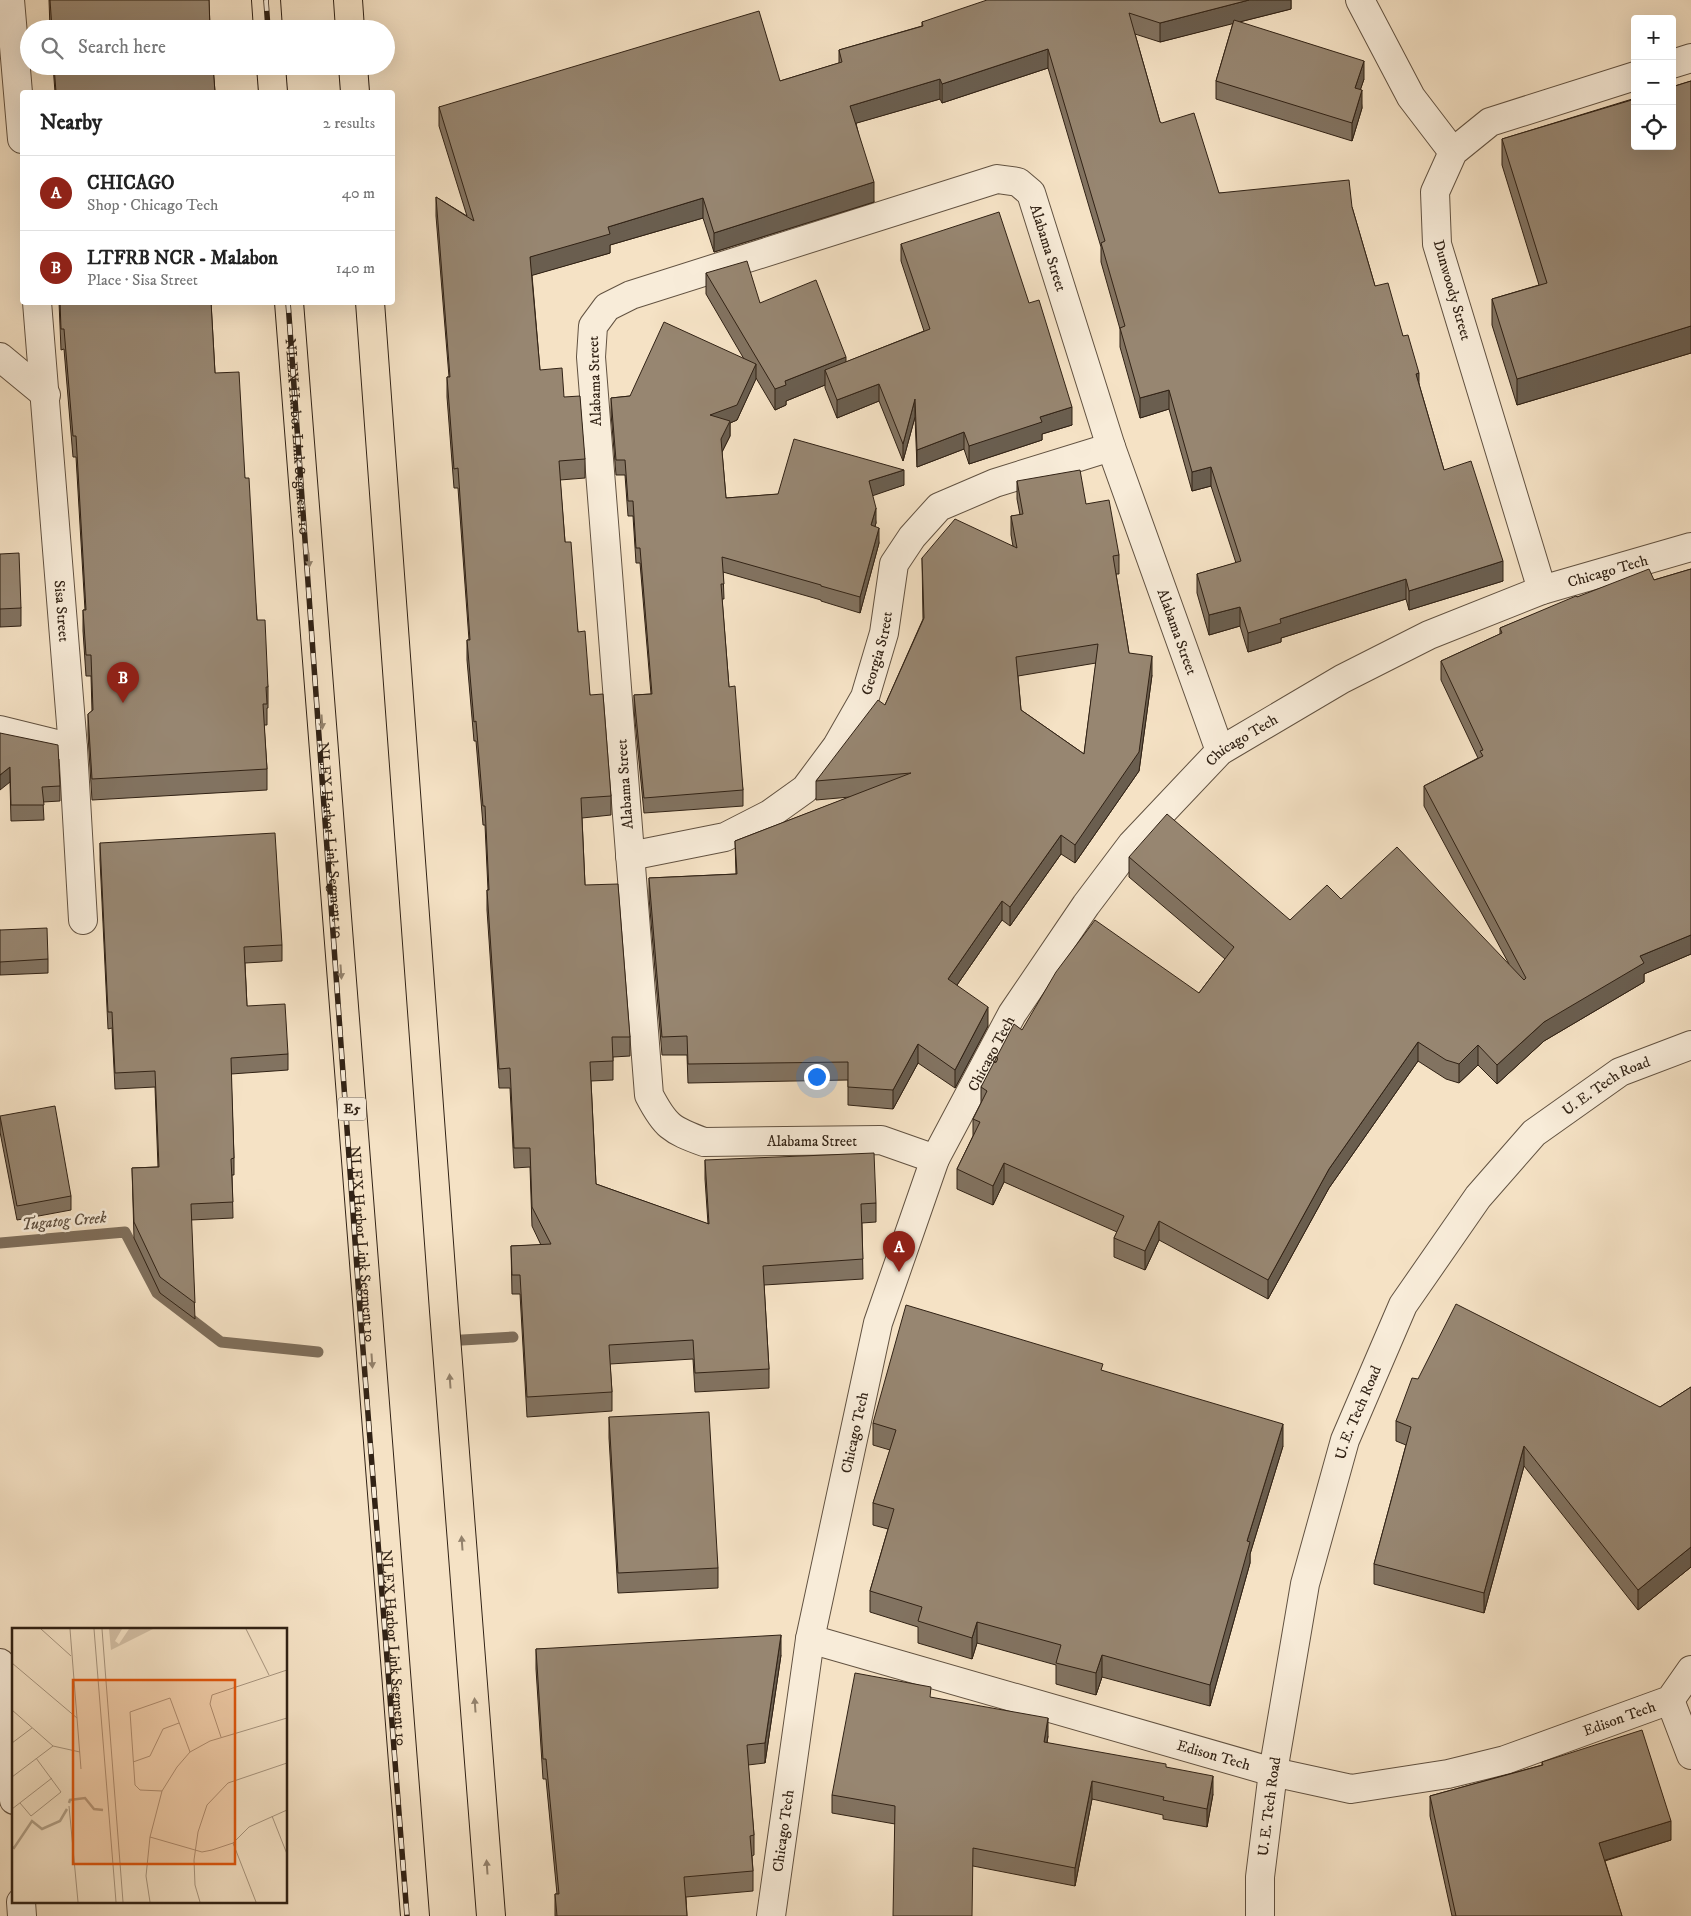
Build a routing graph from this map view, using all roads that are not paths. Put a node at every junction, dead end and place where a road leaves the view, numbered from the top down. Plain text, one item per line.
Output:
1 (10, 0) edge
2 (266, 0) edge
3 (348, 0) edge
4 (1360, 0) edge
5 (267, 20) edge
6 (349, 20) edge
7 (1691, 58) edge
8 (1676, 63) edge
9 (272, 75) edge
10 (354, 75) edge
11 (1631, 77) edge
12 (273, 90) edge
13 (355, 90) edge
14 (20, 116) edge
15 (1453, 152) junction
16 (38, 305) edge
17 (289, 305) edge
18 (370, 305) edge
19 (0, 357) edge
20 (46, 395) junction
21 (1111, 447) junction
22 (1691, 547) edge
23 (1542, 590) junction
24 (0, 730) edge
25 (73, 748) junction
26 (1220, 751) junction
27 (630, 856) junction
28 (83, 920) dead end
29 (1691, 1046) edge
30 (935, 1159) junction
31 (810, 1639) junction
32 (0, 1663) edge
33 (1691, 1670) edge
34 (1670, 1700) junction
35 (1691, 1755) edge
36 (1273, 1772) junction
37 (12, 1780) edge
38 (415, 1916) edge
39 (491, 1916) edge
40 (771, 1916) edge
41 (1260, 1916) edge

1 - 14 street
2 - 5 highway
3 - 6 highway
4 - 15 street
7 - 8 street
9 - 12 highway, bridge
10 - 13 highway
11 - 15 street, Dunwoody Street
15 - 23 street, Dunwoody Street
16 - 20 street, Sisa Street
17 -> 38 highway, NLEX Harbor Link Segment 10 / E5
39 -> 18 highway
19 - 20 street
20 - 25 street, Sisa Street
21 - 26 street, Alabama Street
21 - 27 street, Georgia Street
21 - 27 street, Alabama Street
22 - 23 street, Chicago Tech
23 - 26 street, Chicago Tech
24 - 25 street
25 - 28 street, Sisa Street
26 - 30 street, Chicago Tech
27 - 30 street, Alabama Street
29 - 36 street, U. E. Tech Road
30 - 31 street, Chicago Tech
31 - 36 street, Edison Tech
31 - 40 street, Chicago Tech
32 - 37 street
33 - 34 street, Edison Tech
34 - 35 street
34 - 36 street, Edison Tech
36 - 41 street, U. E. Tech Road

